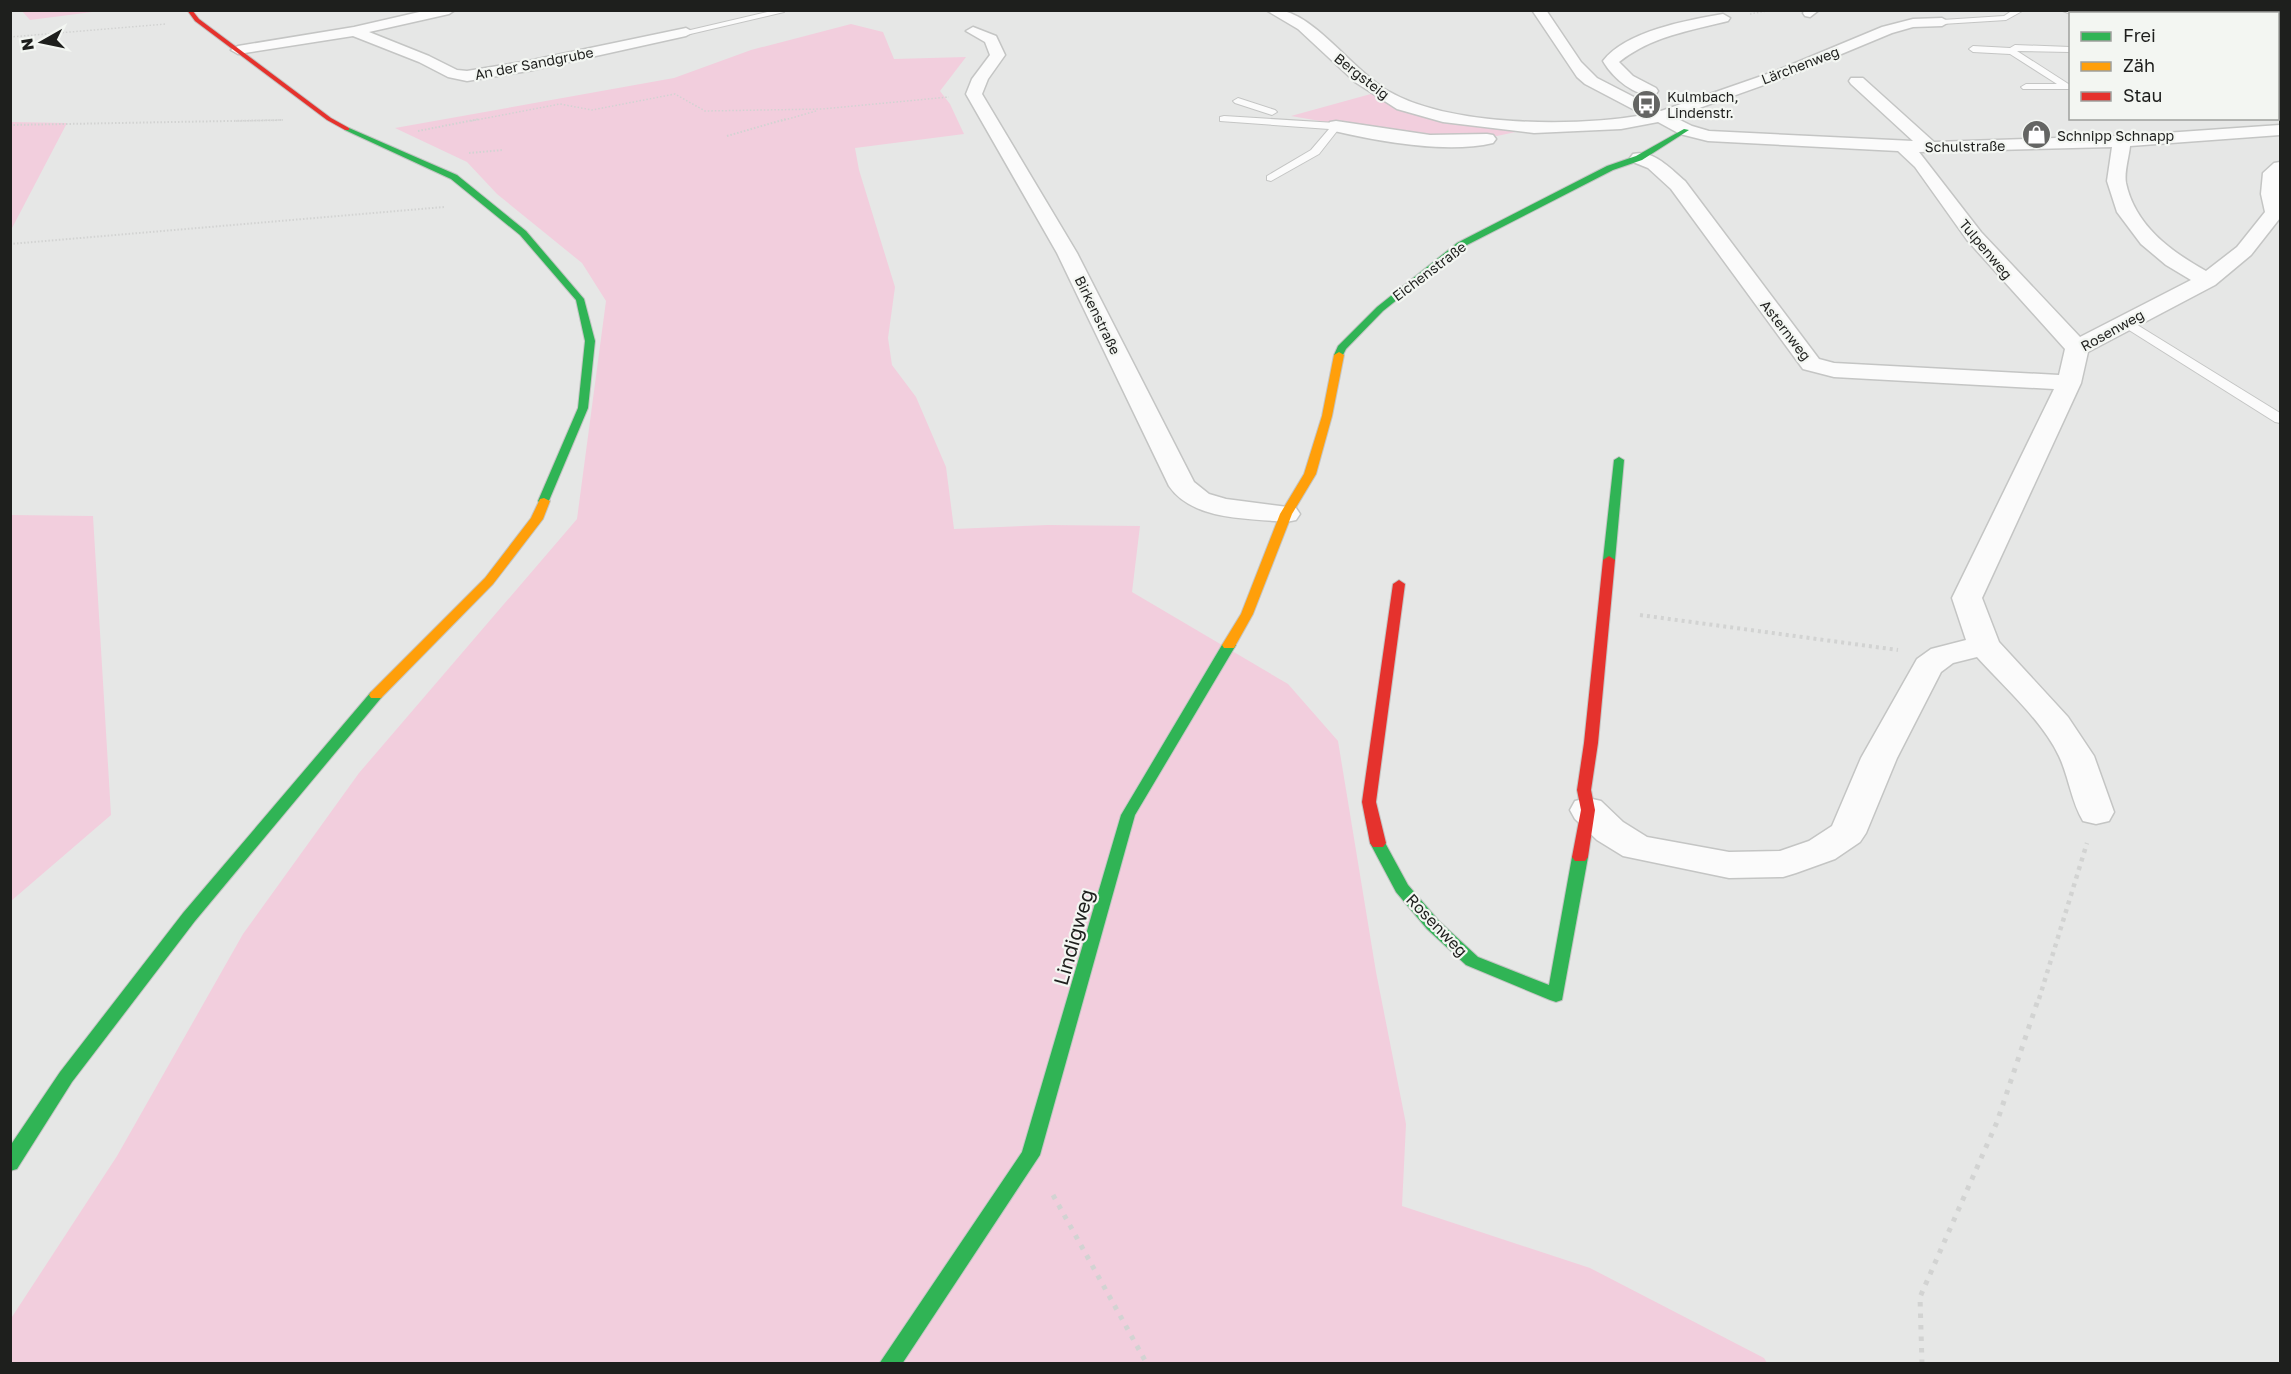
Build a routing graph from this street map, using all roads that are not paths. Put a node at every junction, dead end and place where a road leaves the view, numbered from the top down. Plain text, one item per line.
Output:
1 (449, 10) edge
2 (1272, 10) edge
3 (1538, 10) edge
4 (2020, 10) edge
5 (780, 12) edge
6 (193, 16) edge
7 (1723, 18) dead end
8 (1942, 22) joint
9 (354, 31) junction
10 (973, 31) dead end
11 (686, 32) joint
12 (2022, 47) junction
13 (2069, 49) edge
14 (238, 50) junction
15 (1973, 50) dead end
16 (2012, 51) junction
17 (2041, 57) dead end
18 (1857, 81) dead end
19 (2026, 87) dead end
20 (1238, 101) dead end
21 (1688, 106) junction
22 (1659, 117) junction
23 (1224, 119) dead end
24 (1336, 126) junction
25 (1534, 128) junction
26 (1686, 130) junction
27 (2280, 130) edge
28 (2122, 141) junction
29 (1902, 145) junction
30 (1930, 147) junction
31 (1639, 158) junction
32 (2280, 167) edge
33 (1271, 178) dead end
34 (2207, 280) junction
35 (2126, 322) junction
36 (2077, 348) junction
37 (2069, 383) junction
38 (2280, 419) edge
39 (1619, 460) dead end
40 (1286, 514) junction
41 (1399, 584) dead end
42 (1984, 645) junction
43 (1588, 810) junction
44 (2097, 812) road end
45 (10, 1163) edge
46 (889, 1364) edge

1 - 9 street
2 - 25 street, Bergsteig
3 - 22 street, Schulstraße
4 - 8 lane
5 - 11 lane
6 - 14 street
7 - 21 street
8 - 21 street, Lärchenweg
9 - 11 street, An der Sandgrube
9 - 14 street
10 - 40 street, Birkenstraße
12 - 13 lane
12 - 16 lane
12 - 17 lane
14 - 45 street
15 - 16 lane
16 - 19 lane
18 - 30 street
20 - 24 lane, Bergsteig
21 - 22 street, Lärchenweg
22 - 25 street, Bergsteig
22 - 26 street, Schulstraße
23 - 24 lane, Bergsteig
24 - 25 street, Bergsteig
24 - 33 lane
26 - 29 street, Schulstraße
26 - 31 street, Eichenstraße
27 - 28 street, Schulstraße
28 - 30 street, Schulstraße
28 - 34 street
29 - 30 street, Schulstraße
29 - 36 street, Tulpenweg
31 - 37 street, Asternweg
31 - 40 street, Eichenstraße
32 - 34 street, Rosenweg
34 - 35 street, Rosenweg
35 - 36 street, Rosenweg
35 - 38 lane
36 - 37 street, Rosenweg
37 - 42 street, Rosenweg
39 - 43 street, Rosenweg
40 - 46 street, Lindigweg
41 - 43 street, Rosenweg
42 - 43 street
42 - 44 street, Rosenweg

